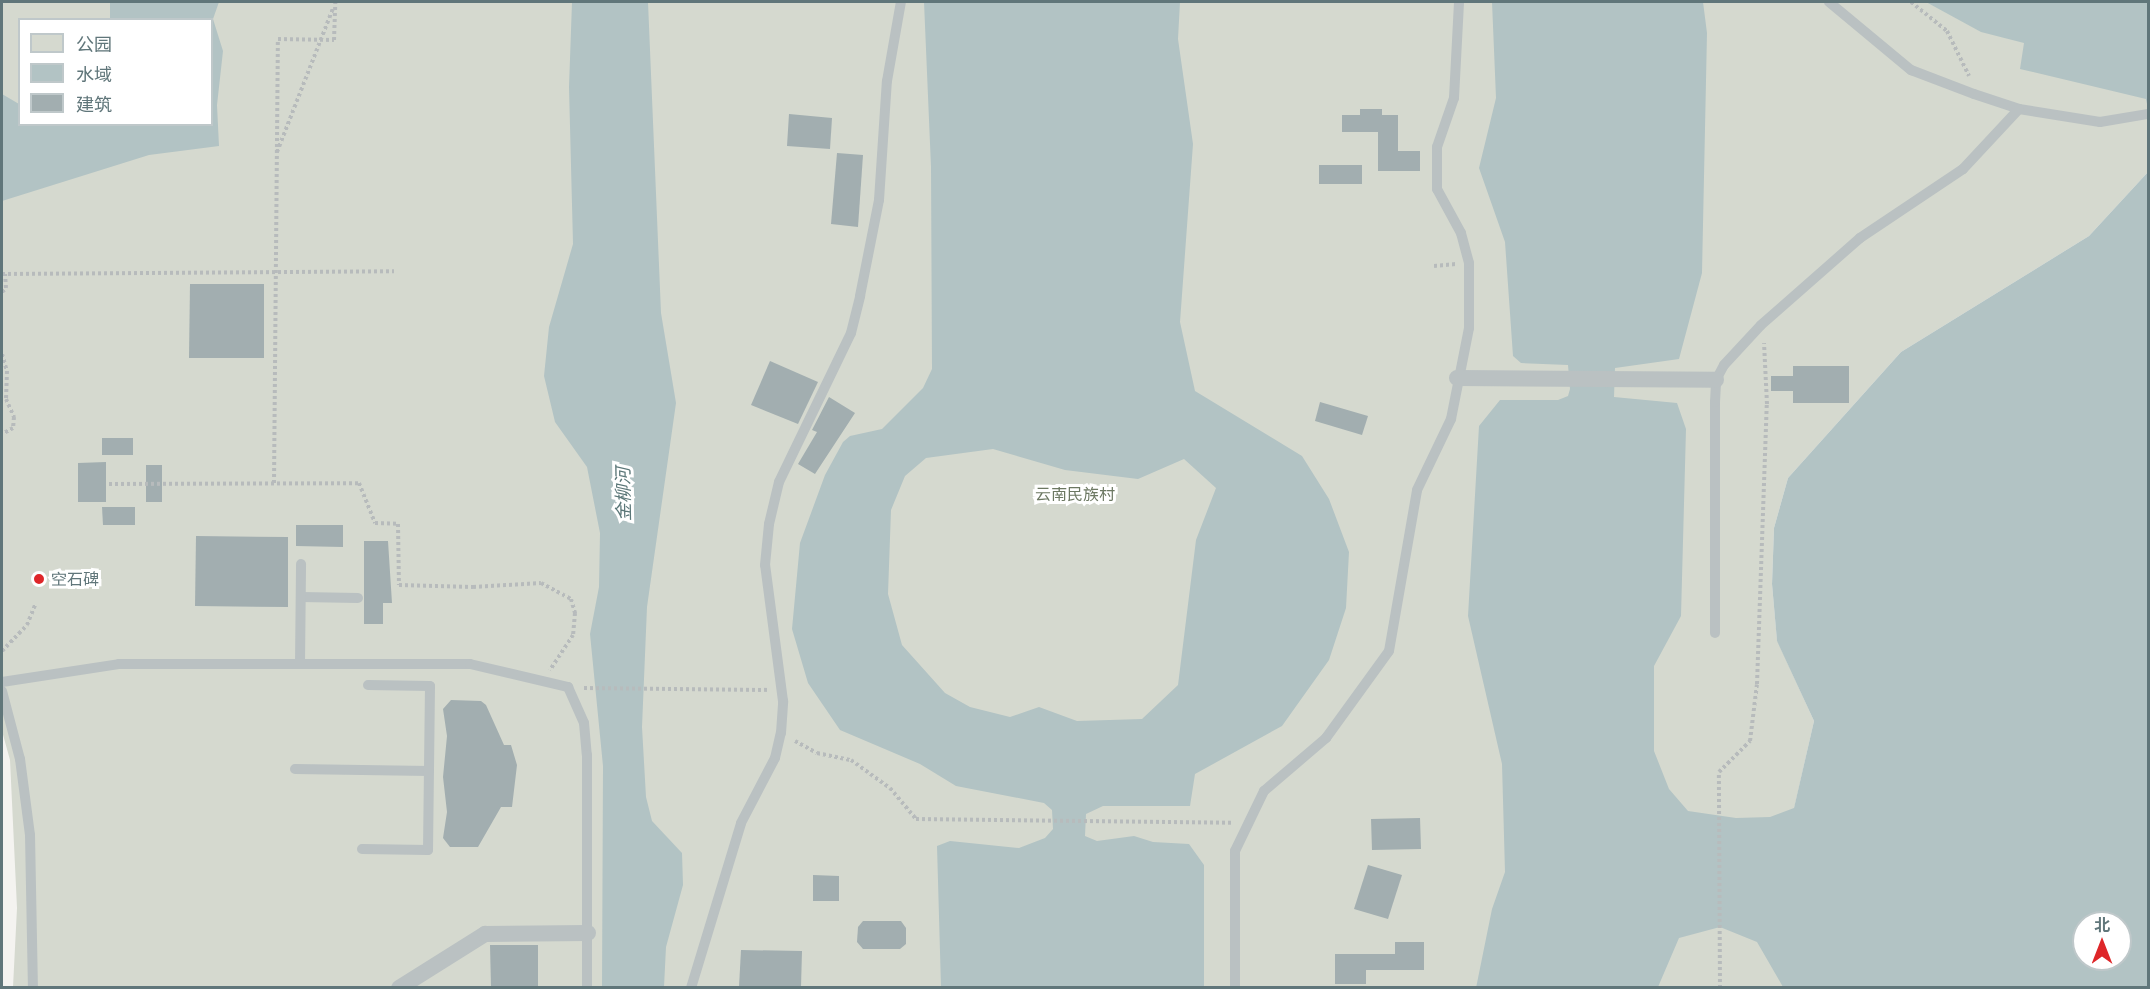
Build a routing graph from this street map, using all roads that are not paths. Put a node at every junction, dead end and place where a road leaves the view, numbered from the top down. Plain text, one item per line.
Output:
1 (901, 2) edge
2 (1459, 2) edge
3 (1829, 2) edge
4 (2019, 109) junction
5 (2145, 115) edge
6 (1457, 378) junction
7 (1716, 380) junction
8 (301, 564) dead end
9 (301, 597) junction
10 (358, 598) dead end
11 (1714, 633) dead end
12 (300, 664) junction
13 (430, 664) junction
14 (2, 682) edge
15 (368, 685) dead end
16 (430, 686) junction
17 (2, 691) edge
18 (295, 769) dead end
19 (429, 771) junction
20 (362, 849) dead end
21 (588, 933) junction
22 (33, 987) edge
23 (399, 987) edge
24 (587, 987) edge
25 (691, 987) edge
26 (1234, 987) edge

1 - 25 lane
2 - 6 lane
3 - 4 lane
4 - 5 lane
4 - 7 lane
6 - 7 street
6 - 26 lane
7 - 11 lane
8 - 9 lane
9 - 10 lane
9 - 12 lane
12 - 13 lane
12 - 14 lane
13 - 16 lane
13 - 21 lane
15 - 16 lane
16 - 19 lane
17 - 22 lane
18 - 19 lane
19 - 20 lane
21 - 23 street
21 - 24 lane

